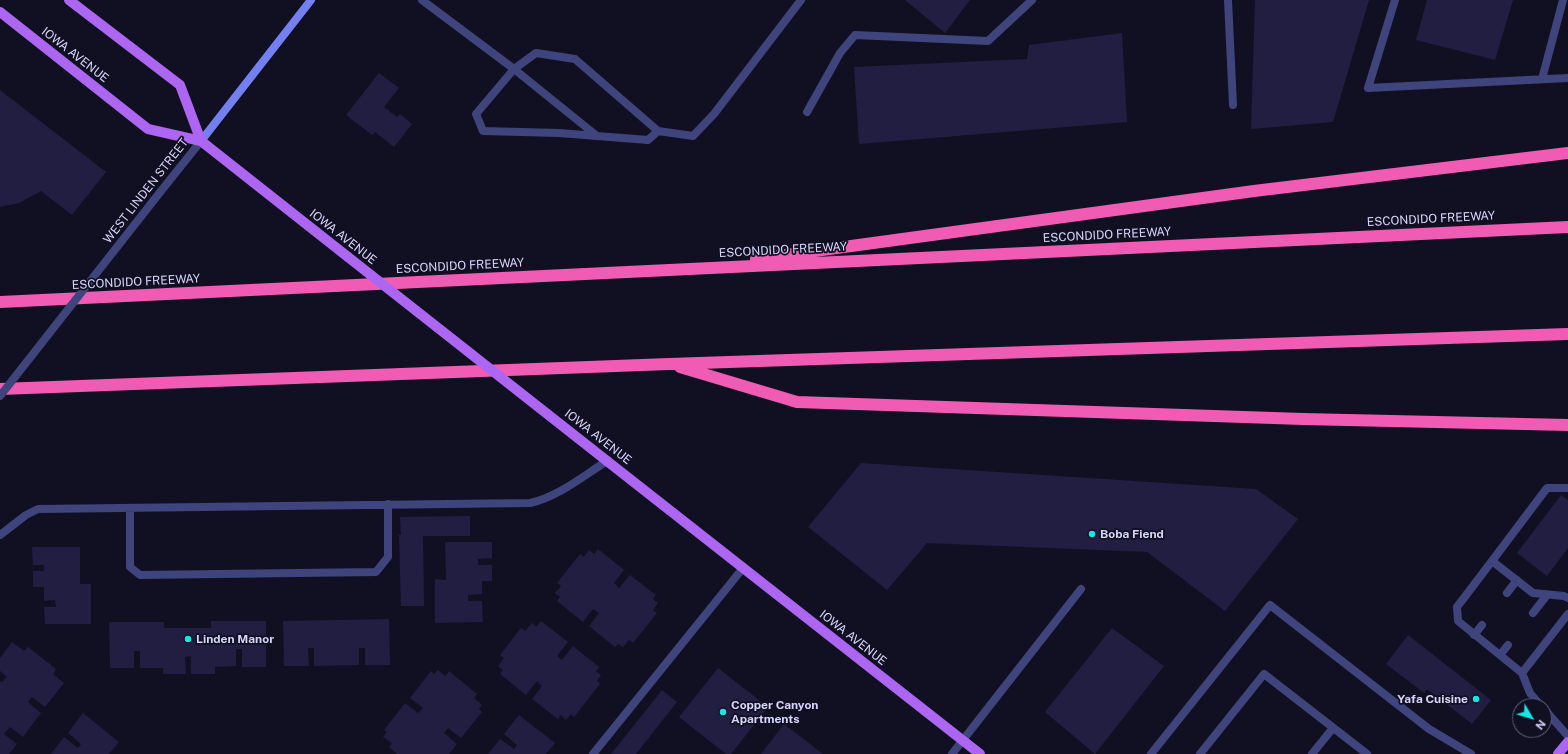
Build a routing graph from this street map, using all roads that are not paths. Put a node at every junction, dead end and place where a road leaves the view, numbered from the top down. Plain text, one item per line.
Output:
1 (69, 0) edge
2 (311, 0) edge
3 (422, 0) edge
4 (801, 0) edge
5 (1032, 0) edge
6 (1228, 0) edge
7 (1395, 0) edge
8 (1563, 0) edge
9 (0, 12) edge
10 (514, 68) junction
11 (1568, 78) edge
12 (1542, 79) junction
13 (1233, 105) dead end
14 (807, 112) dead end
15 (658, 131) junction
16 (597, 136) junction
17 (201, 141) junction
18 (1568, 153) edge
19 (1568, 227) edge
20 (676, 270) junction
21 (0, 302) edge
22 (1568, 334) edge
23 (669, 364) junction
24 (0, 389) edge
25 (0, 396) edge
26 (1568, 425) edge
27 (607, 461) junction
28 (1568, 488) edge
29 (388, 504) junction
30 (130, 508) junction
31 (0, 535) edge
32 (1492, 561) junction
33 (743, 568) junction
34 (1517, 580) junction
35 (1081, 589) dead end
36 (1507, 593) dead end
37 (1547, 595) junction
38 (1567, 595) edge
39 (1533, 613) dead end
40 (1568, 614) edge
41 (1482, 625) dead end
42 (1474, 634) junction
43 (1508, 645) dead end
44 (1500, 655) junction
45 (1522, 673) junction
46 (1534, 698) edge
47 (1552, 718) edge
48 (1333, 728) junction
49 (1568, 736) edge
50 (963, 741) junction
51 (1568, 742) edge
52 (593, 754) edge
53 (952, 754) edge
54 (980, 754) edge
55 (1151, 754) edge
56 (1200, 754) edge
57 (1312, 754) edge
58 (1367, 754) edge
59 (1471, 754) edge
60 (1558, 754) edge

1 - 17 main road
2 - 17 main road, WEST LINDEN STREET
3 - 10 street
4 - 15 street
5 - 14 street
6 - 13 street
7 - 12 street
8 - 12 street
9 - 17 main road, IOWA AVENUE
10 - 15 street
10 - 16 street
10 - 16 street
11 - 12 street
15 - 16 street
17 - 25 street, WEST LINDEN STREET, bridge
17 - 27 main road, IOWA AVENUE, bridge
18 - 20 highway
19 - 20 highway, ESCONDIDO FREEWAY
20 - 21 highway, ESCONDIDO FREEWAY
22 - 23 highway
23 - 24 highway
23 - 26 highway
27 - 29 street
27 - 33 main road, IOWA AVENUE
28 - 32 street
29 - 30 street
29 - 30 street
30 - 31 street
32 - 34 street
32 - 42 street
33 - 50 main road, IOWA AVENUE
33 - 52 street
34 - 36 street
34 - 37 street
35 - 50 street
37 - 38 street
37 - 39 street
40 - 45 street
41 - 42 street
42 - 44 street
43 - 44 street
44 - 45 street
45 - 46 street
47 - 49 street
48 - 56 street
48 - 57 street
48 - 58 street
50 - 53 street
50 - 54 main road, IOWA AVENUE
51 - 60 main road
55 - 59 street

